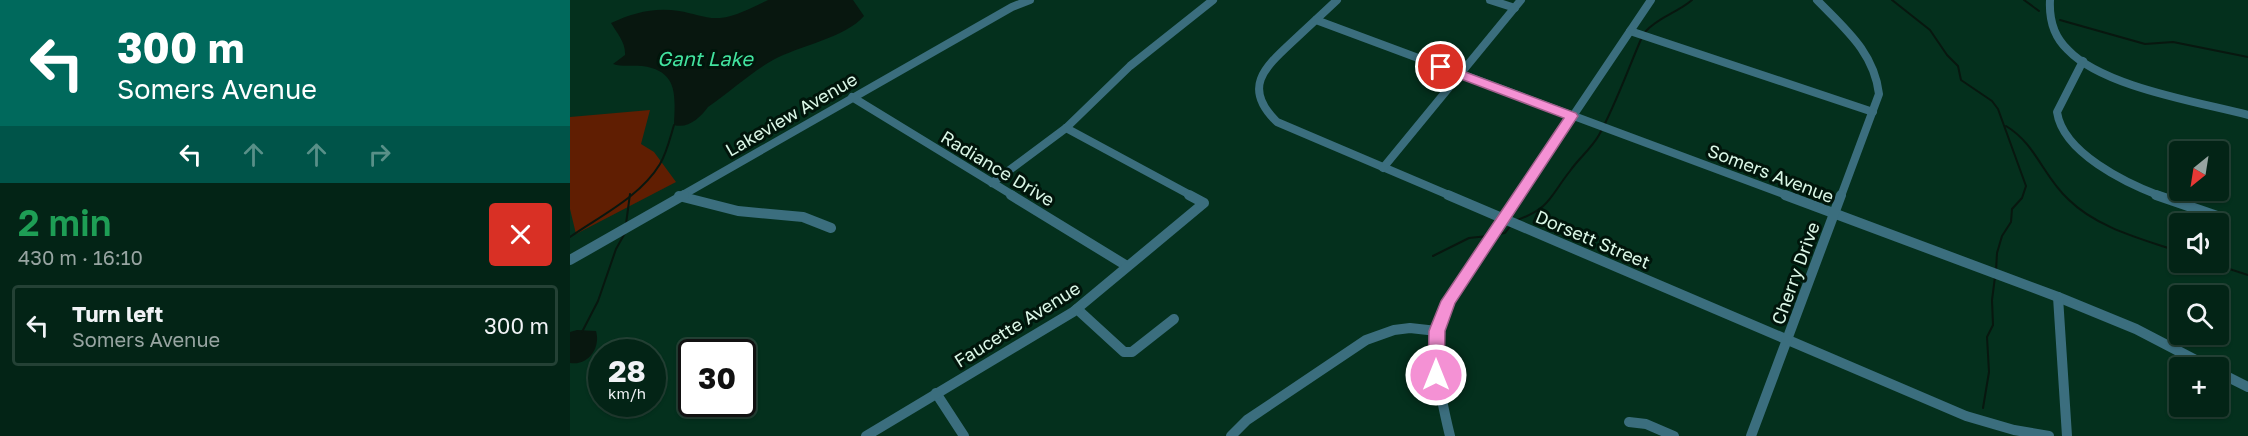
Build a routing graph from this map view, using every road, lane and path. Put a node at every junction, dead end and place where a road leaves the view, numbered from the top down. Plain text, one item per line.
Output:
1 (1030, 0) edge
2 (1213, 0) edge
3 (1337, 0) edge
4 (1490, 0) edge
5 (1521, 0) edge
6 (1651, 0) edge
7 (1817, 0) edge
8 (2050, 0) edge
9 (1515, 8) junction
10 (1316, 20) junction
11 (1630, 31) junction
12 (2083, 61) junction
13 (1460, 74) junction
14 (852, 97) junction
15 (1873, 112) junction
16 (1572, 116) junction
17 (2248, 116) edge
18 (1066, 128) junction
19 (1383, 168) junction
20 (992, 183) junction
21 (679, 196) junction
22 (2209, 213) edge
23 (1834, 214) junction
24 (1502, 218) junction
25 (831, 228) dead end
26 (570, 260) edge
27 (1127, 266) junction
28 (2058, 297) junction
29 (1077, 309) junction
30 (1174, 319) dead end
31 (1437, 331) junction
32 (1788, 340) junction
33 (2190, 357) edge
34 (2229, 378) edge
35 (2248, 387) edge
36 (936, 393) junction
37 (1629, 422) dead end
38 (866, 436) edge
39 (964, 436) edge
40 (1230, 436) edge
41 (1450, 436) edge
42 (1674, 436) edge
43 (1751, 436) edge
44 (2049, 436) edge
45 (2067, 436) edge

1 - 14 street, Lakeview Avenue
2 - 18 street
3 - 10 street, Dorsett Street
4 - 9 street
5 - 9 street
6 - 11 street
7 - 15 street, Cherry Drive
8 - 12 street
9 - 13 street
10 - 13 street, Somers Avenue
10 - 19 street, Dorsett Street
11 - 15 street
11 - 16 street
12 - 17 street
12 - 22 street
13 - 16 street, Somers Avenue
13 - 19 street
14 - 20 street, Radiance Drive
14 - 21 street, Lakeview Avenue
15 - 23 street, Cherry Drive
16 - 23 street, Somers Avenue
16 - 24 street
18 - 20 street
18 - 27 street, Faucette Avenue
19 - 24 street, Dorsett Street
20 - 27 street, Radiance Drive
21 - 25 street
21 - 26 street, Lakeview Avenue
23 - 28 street, Somers Avenue
23 - 32 street, Cherry Drive
24 - 31 street
24 - 32 street, Dorsett Street
27 - 29 street, Faucette Avenue
28 - 33 street, Somers Avenue
28 - 45 street
29 - 30 street
29 - 36 street, Faucette Avenue
31 - 40 street
31 - 41 street
32 - 43 street, Cherry Drive
32 - 44 street, Dorsett Street
34 - 35 street
36 - 38 street, Faucette Avenue
36 - 39 street
37 - 42 street

